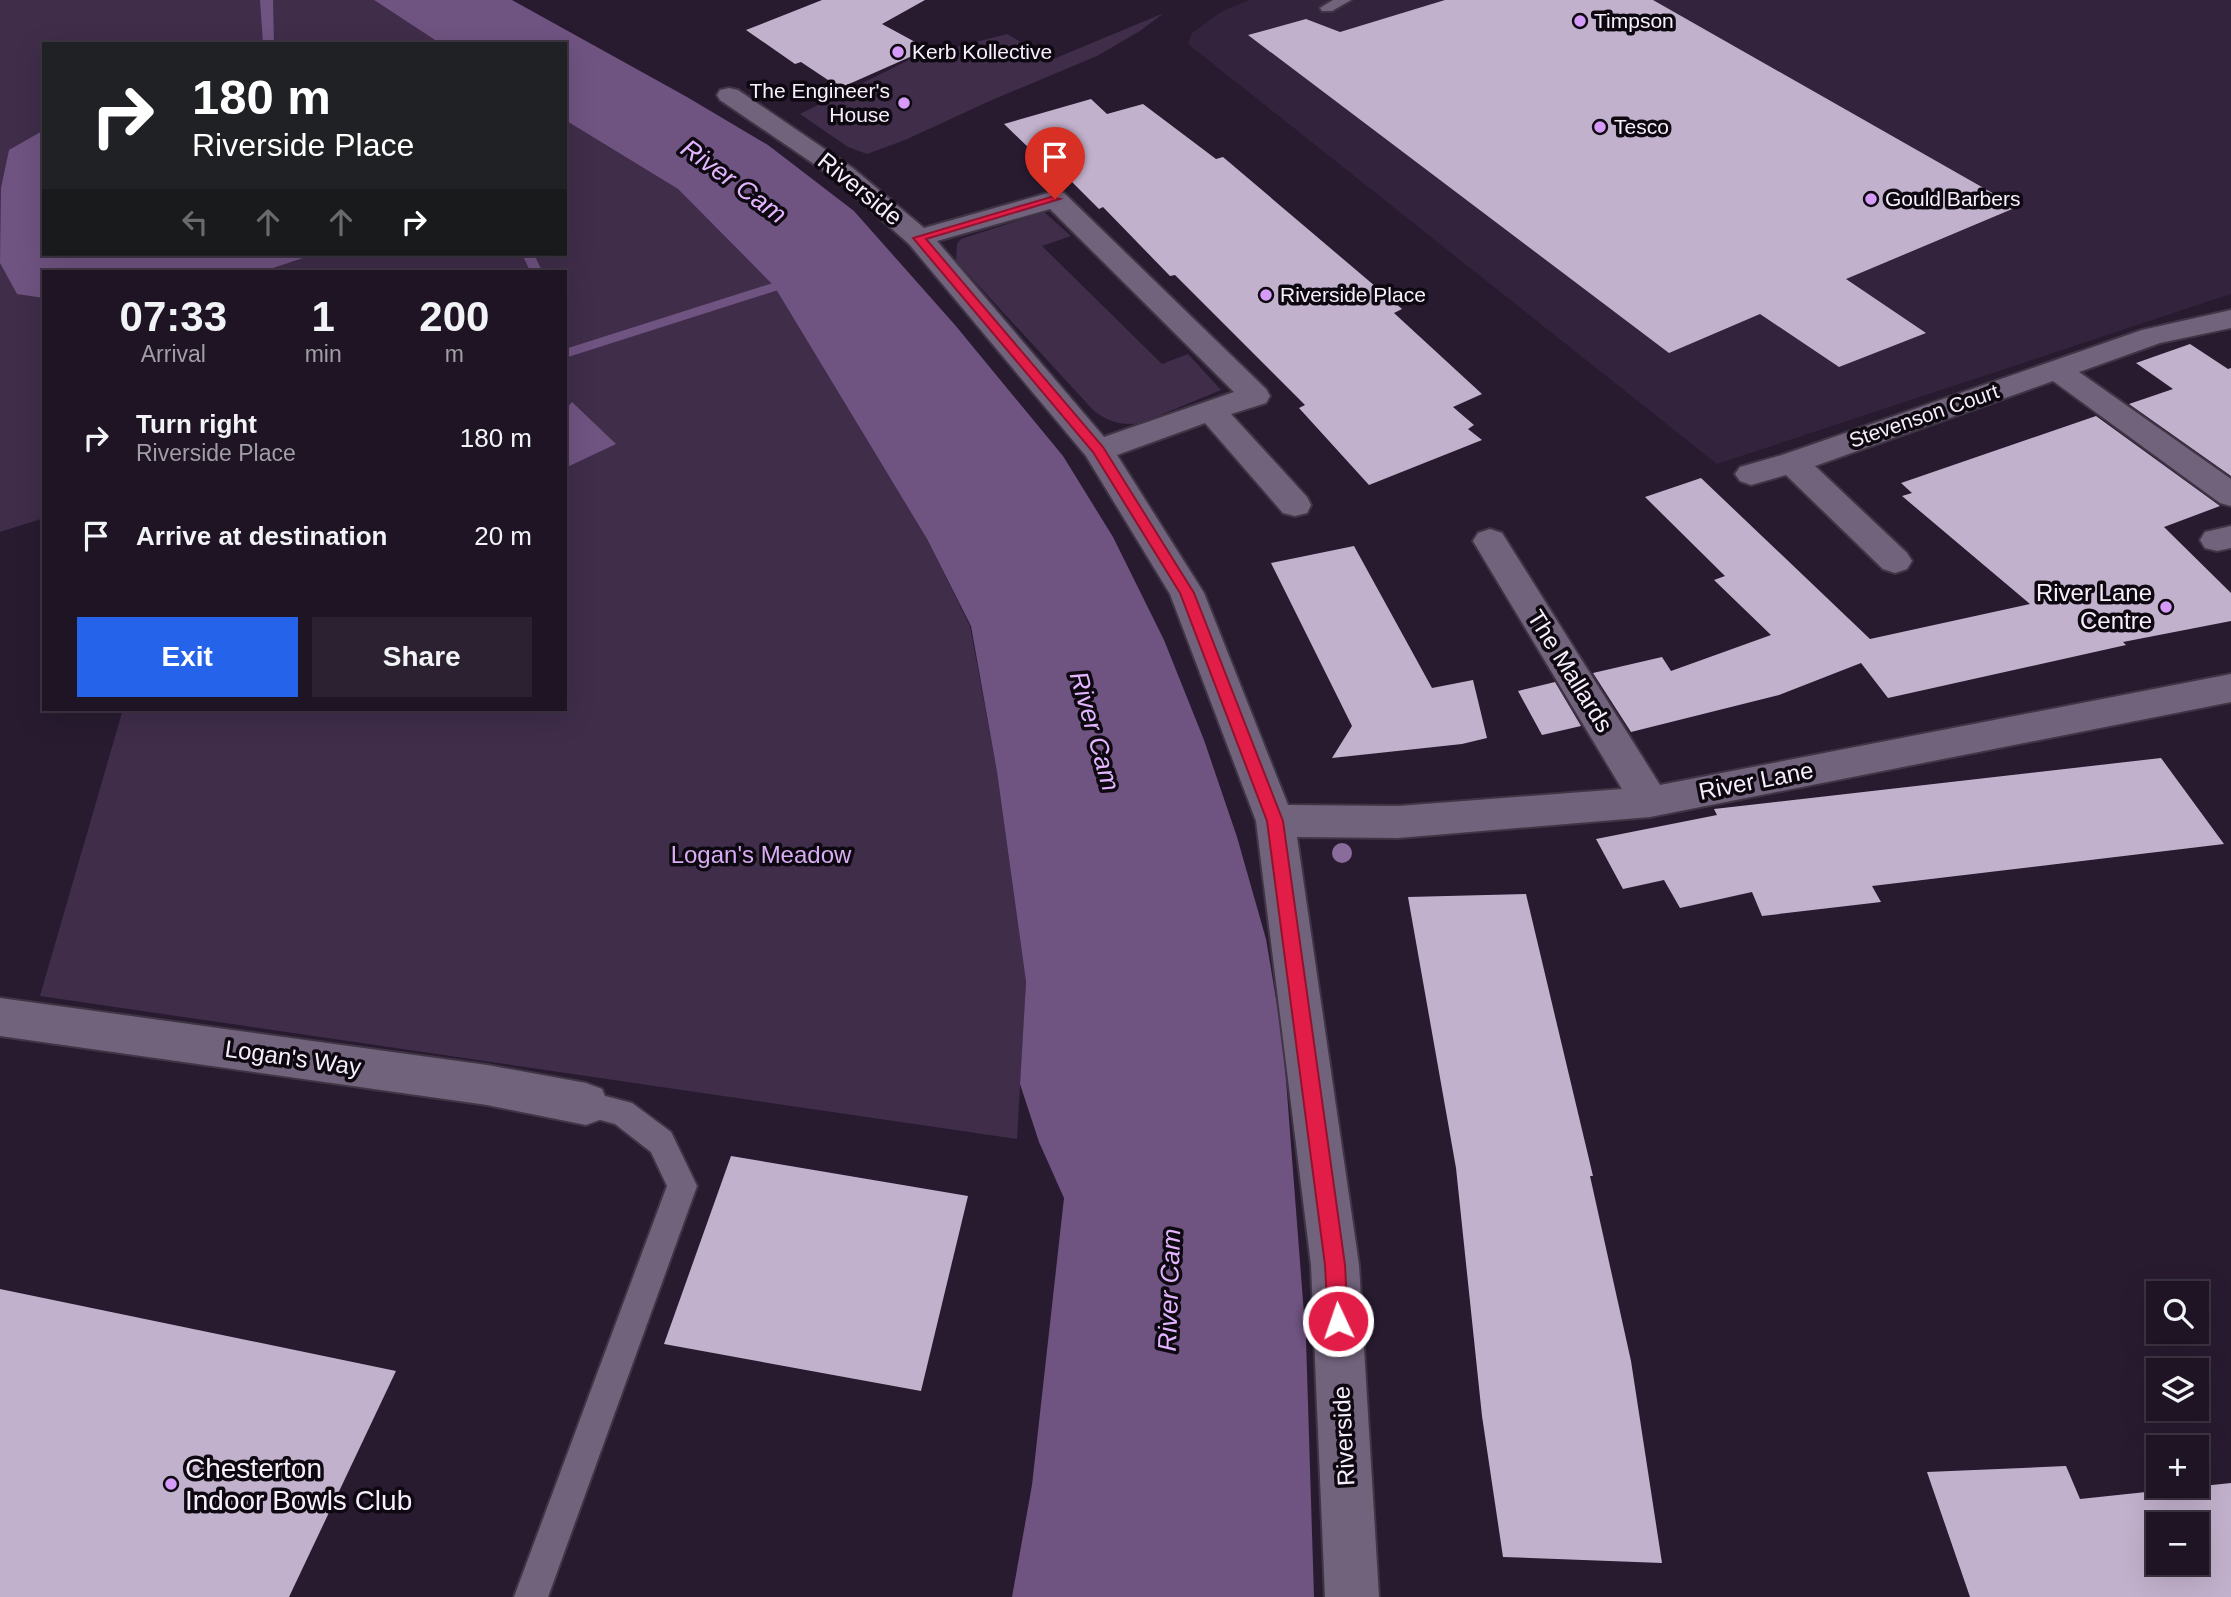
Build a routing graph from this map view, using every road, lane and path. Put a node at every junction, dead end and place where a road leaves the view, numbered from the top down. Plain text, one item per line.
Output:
1 (1344, 0) edge
2 (1327, 8) dead end
3 (729, 95) dead end
4 (919, 238) junction
5 (2231, 319) edge
6 (2057, 370) junction
7 (1211, 410) junction
8 (1098, 450) junction
9 (1792, 463) junction
10 (1751, 474) dead end
11 (2231, 495) edge
12 (1295, 505) dead end
13 (1490, 541) dead end
14 (1895, 561) dead end
15 (2231, 688) edge
16 (1650, 802) junction
17 (1275, 821) junction
18 (0, 1017) edge
19 (586, 1104) joint
20 (531, 1597) edge
21 (1352, 1597) edge

1 - 2 lane
3 - 4 street, Riverside
4 - 7 street
4 - 8 street, Riverside
5 - 6 street, Stevenson Court
6 - 9 street, Stevenson Court
6 - 11 street
7 - 8 street
7 - 12 street
8 - 17 street, Riverside
9 - 10 street, Stevenson Court
9 - 14 street
13 - 16 street, The Mallards
15 - 16 street, River Lane
16 - 17 street, River Lane
17 - 21 street, Riverside
18 - 19 street, Logan's Way
19 - 20 lane

